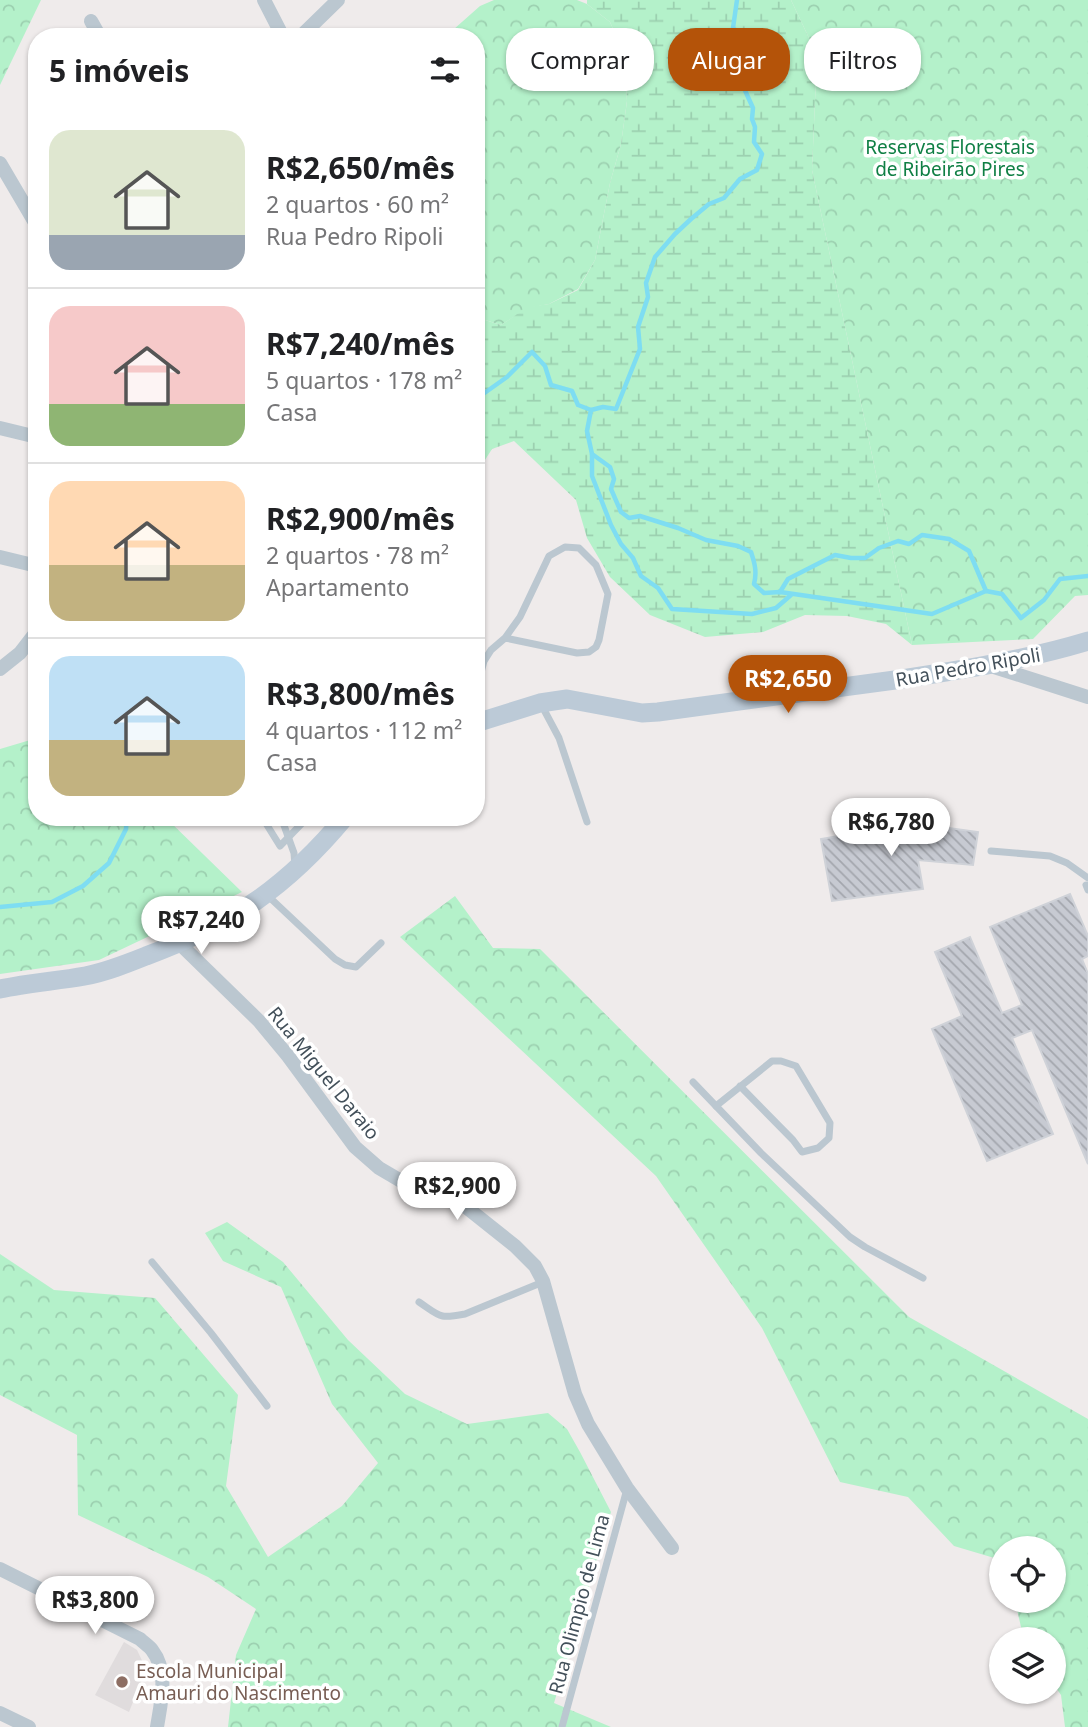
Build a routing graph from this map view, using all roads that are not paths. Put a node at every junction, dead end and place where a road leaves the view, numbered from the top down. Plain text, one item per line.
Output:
1 (264, 0) edge
2 (338, 0) edge
3 (91, 20) dead end
4 (95, 28) edge
5 (278, 28) edge
6 (309, 28) edge
7 (0, 163) edge
8 (28, 211) edge
9 (0, 428) edge
10 (28, 435) edge
11 (0, 556) edge
12 (28, 564) edge
13 (505, 638) junction
14 (1088, 641) edge
15 (28, 643) edge
16 (485, 659) edge
17 (989, 666) junction
18 (0, 669) edge
19 (1088, 697) edge
20 (540, 703) junction
21 (485, 720) edge
22 (587, 822) dead end
23 (268, 826) edge
24 (284, 826) edge
25 (300, 826) edge
26 (337, 826) edge
27 (289, 839) junction
28 (990, 850) dead end
29 (296, 871) junction
30 (1087, 884) edge
31 (267, 895) junction
32 (381, 943) dead end
33 (180, 944) junction
34 (0, 989) edge
35 (693, 1082) dead end
36 (740, 1086) junction
37 (716, 1106) junction
38 (152, 1262) dead end
39 (923, 1278) dead end
40 (543, 1281) junction
41 (419, 1302) dead end
42 (267, 1406) dead end
43 (627, 1488) junction
44 (671, 1548) dead end
45 (0, 1569) edge
46 (0, 1713) edge
47 (29, 1727) edge
48 (157, 1727) edge
49 (562, 1727) edge

1 - 5 street
2 - 6 street
3 - 4 street
7 - 8 street
9 - 10 street
11 - 12 street
13 - 13 lane
13 - 16 lane
14 - 17 street, Rua Pedro Ripoli
15 - 18 street
17 - 19 street
17 - 20 street, Rua Pedro Ripoli
20 - 21 street, Rua Pedro Ripoli
20 - 22 lane
23 - 27 lane
24 - 27 lane
25 - 27 lane
26 - 29 street
27 - 29 lane
28 - 30 lane
29 - 31 street
31 - 32 lane
31 - 33 street
33 - 34 street
33 - 40 street, Rua Miguel Daraio
35 - 37 lane
36 - 36 lane
36 - 37 lane
37 - 39 lane
38 - 42 lane
40 - 41 lane
40 - 43 street, Rua Miguel Daraio
43 - 44 street, Rua Miguel Daraio
43 - 49 lane, Rua Olimpio de Lima
45 - 48 street
46 - 47 street

